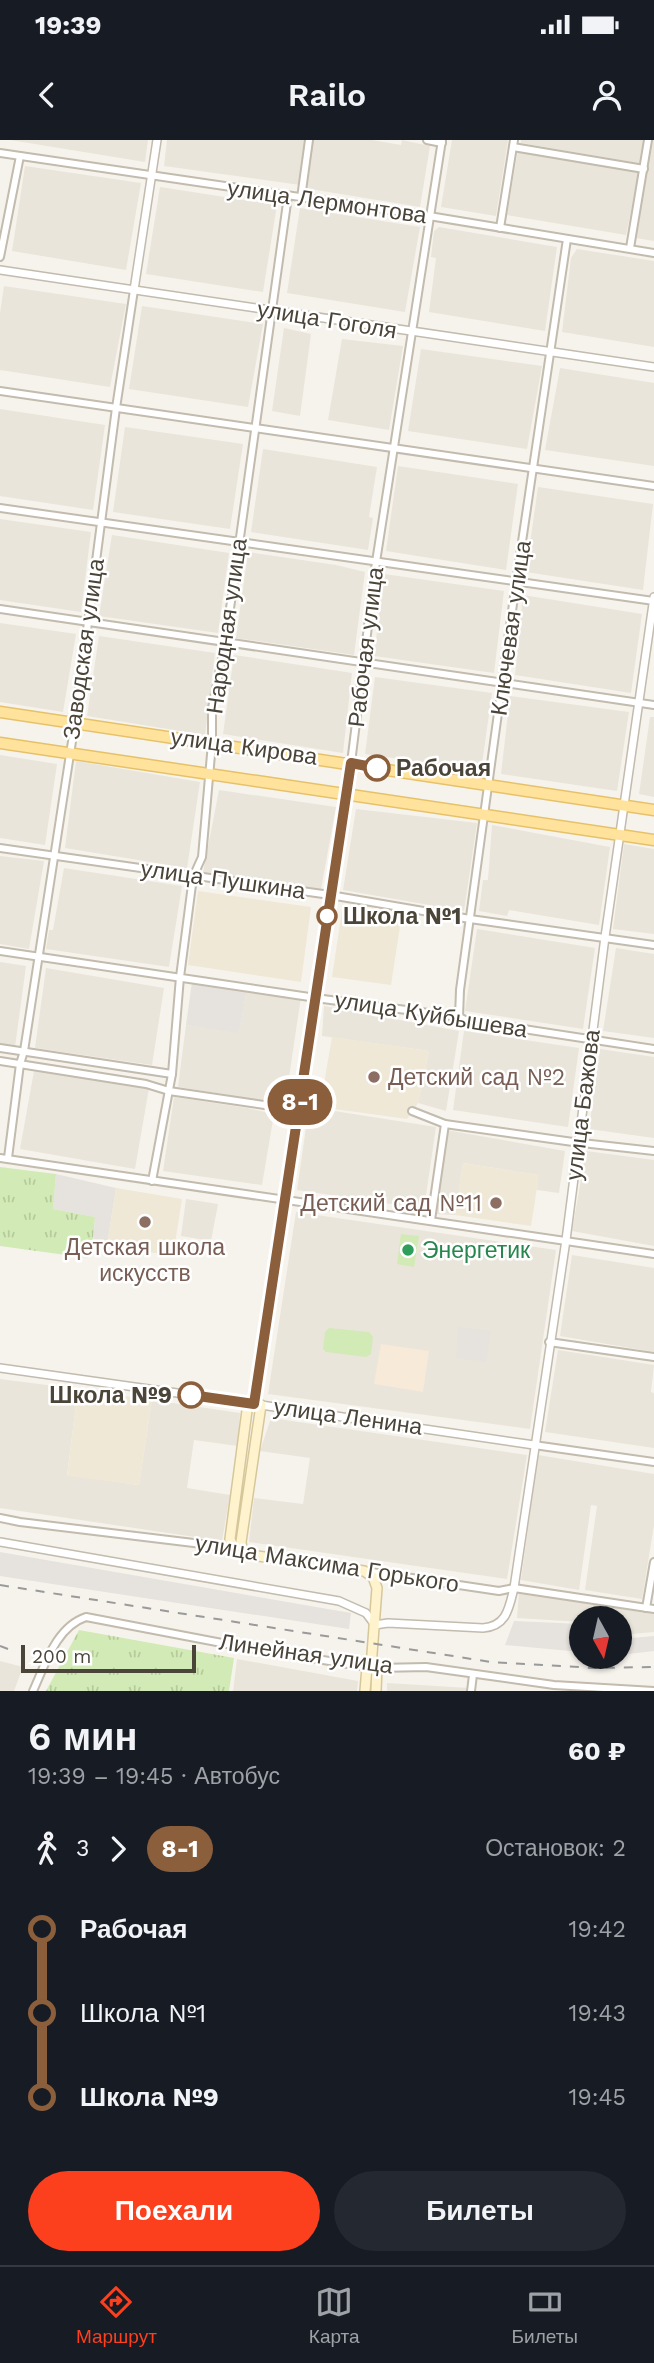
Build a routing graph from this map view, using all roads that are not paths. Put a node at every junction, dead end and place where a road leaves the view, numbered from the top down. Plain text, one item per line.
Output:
1 (157, 140) edge
2 (309, 140) edge
3 (426, 140) edge
4 (648, 140) edge
5 (442, 141) edge
6 (514, 144) edge
7 (0, 153) edge
8 (20, 156) junction
9 (644, 169) junction
10 (152, 176) junction
11 (288, 196) junction
12 (300, 198) junction
13 (429, 216) junction
14 (500, 228) junction
15 (568, 239) junction
16 (630, 248) junction
17 (654, 253) edge
18 (0, 257) edge
19 (0, 270) edge
20 (134, 290) junction
21 (272, 312) junction
22 (414, 333) junction
23 (551, 353) junction
24 (654, 367) edge
25 (0, 391) edge
26 (116, 408) junction
27 (256, 427) junction
28 (395, 446) junction
29 (533, 467) junction
30 (654, 486) edge
31 (0, 508) edge
32 (101, 521) junction
33 (239, 544) junction
34 (376, 562) junction
35 (516, 582) junction
36 (654, 600) edge
37 (0, 609) edge
38 (89, 624) junction
39 (225, 644) junction
40 (364, 663) junction
41 (504, 682) junction
42 (639, 703) junction
43 (654, 705) edge
44 (0, 712) edge
45 (75, 722) junction
46 (0, 743) edge
47 (212, 743) junction
48 (69, 754) junction
49 (351, 763) junction
50 (209, 774) junction
51 (488, 785) junction
52 (346, 795) junction
53 (624, 806) junction
54 (654, 810) edge
55 (484, 815) junction
56 (620, 835) junction
57 (654, 840) edge
58 (0, 848) edge
59 (55, 856) junction
60 (193, 877) junction
61 (330, 895) junction
62 (470, 919) junction
63 (605, 937) junction
64 (654, 945) edge
65 (0, 951) edge
66 (38, 956) junction
67 (180, 977) junction
68 (316, 998) junction
69 (459, 1017) junction
70 (591, 1040) junction
71 (0, 1048) edge
72 (654, 1049) edge
73 (24, 1051) junction
74 (0, 1061) edge
75 (20, 1064) junction
76 (172, 1074) junction
77 (169, 1091) junction
78 (298, 1110) junction
79 (412, 1111) dead end
80 (445, 1124) junction
81 (579, 1142) junction
82 (654, 1151) edge
83 (0, 1158) edge
84 (8, 1158) junction
85 (152, 1181) junction
86 (285, 1199) junction
87 (431, 1220) junction
88 (566, 1240) junction
89 (654, 1254) edge
90 (549, 1342) junction
91 (654, 1357) edge
92 (0, 1368) edge
93 (254, 1404) junction
94 (534, 1445) junction
95 (654, 1462) edge
96 (0, 1518) edge
97 (0, 1542) edge
98 (235, 1548) junction
99 (250, 1555) junction
100 (654, 1562) edge
101 (364, 1571) junction
102 (514, 1588) junction
103 (650, 1609) edge
104 (508, 1612) joint
105 (375, 1625) junction
106 (372, 1667) junction
107 (472, 1675) junction
108 (554, 1688) edge
109 (654, 1690) edge
110 (33, 1691) edge
111 (365, 1691) edge
112 (376, 1691) edge
113 (471, 1691) edge

1 - 10 street, Заводская улица
2 - 12 street
3 - 5 street
4 - 9 street
5 - 13 street, Рабочая улица
6 - 9 street
6 - 14 street
7 - 8 street, улица Лермонтова
8 - 10 street, улица Лермонтова
8 - 18 street
9 - 16 street
10 - 11 street, улица Лермонтова
10 - 20 street, Заводская улица
11 - 12 street, улица Лермонтова
11 - 21 street, Народная улица
12 - 13 street, улица Лермонтова
13 - 14 street, улица Лермонтова
13 - 22 street, Рабочая улица
14 - 15 street, улица Лермонтова
15 - 16 street, улица Лермонтова
15 - 23 street, Ключевая улица
16 - 17 street, улица Лермонтова
19 - 20 street, улица Гоголя
20 - 21 street, улица Гоголя
20 - 26 street, Заводская улица
21 - 22 street, улица Гоголя
21 - 27 street, Народная улица
22 - 23 street, улица Гоголя
22 - 28 street, Рабочая улица
23 - 24 street, улица Гоголя
23 - 29 street, Ключевая улица
25 - 26 street
26 - 27 street
26 - 32 street, Заводская улица
27 - 28 street
27 - 33 street, Народная улица
28 - 29 street
28 - 34 street, Рабочая улица
29 - 30 street
29 - 35 street, Ключевая улица
31 - 32 street
32 - 33 street
32 - 38 street, Заводская улица
33 - 34 street
33 - 39 street, Народная улица
34 - 35 street
34 - 40 street, Рабочая улица
35 - 36 street
35 - 41 street, Ключевая улица
36 - 42 street, улица Бажова
37 - 38 street
38 - 39 street
38 - 45 street, Заводская улица
39 - 40 street
39 - 47 street, Народная улица
40 - 41 street
40 - 49 street, Рабочая улица
41 - 42 street
41 - 51 street, Ключевая улица
42 - 43 street
42 - 53 street, улица Бажова
44 - 45 main road, улица Кирова
45 - 47 main road, улица Кирова
45 - 48 street, Заводская улица
46 - 48 main road, улица Кирова
47 - 49 main road, улица Кирова
47 - 50 street, Народная улица
48 - 50 main road, улица Кирова
48 - 59 street, Заводская улица
49 - 51 main road, улица Кирова
49 - 52 main road, Рабочая улица
50 - 52 main road, улица Кирова
50 - 60 street, Народная улица
51 - 53 main road, улица Кирова
51 - 55 street, Ключевая улица
52 - 55 main road, улица Кирова
52 - 61 main road, Рабочая улица
53 - 54 main road, улица Кирова
53 - 56 street, улица Бажова
55 - 56 main road, улица Кирова
55 - 62 street, Ключевая улица
56 - 57 main road, улица Кирова
56 - 63 street, улица Бажова
58 - 59 street, улица Пушкина
59 - 60 street, улица Пушкина
59 - 66 street, Заводская улица
60 - 61 street, улица Пушкина
60 - 67 street, Народная улица
61 - 62 street, улица Пушкина
61 - 68 main road, Рабочая улица
62 - 63 street, улица Пушкина
62 - 69 street, Ключевая улица
63 - 64 street, улица Пушкина
63 - 70 street, улица Бажова
65 - 66 street, улица Куйбышева
66 - 67 street, улица Куйбышева
66 - 73 street, Заводская улица
67 - 68 street, улица Куйбышева
67 - 76 street, Народная улица
68 - 69 street, улица Куйбышева
68 - 78 main road, Рабочая улица
69 - 70 street, улица Куйбышева
70 - 72 street, улица Куйбышева
70 - 81 street, улица Бажова
71 - 73 street
73 - 75 street, Заводская улица
73 - 76 street
74 - 75 street
75 - 77 street
75 - 84 street, Заводская улица
76 - 77 street, Народная улица
77 - 78 street
77 - 85 street, Народная улица
78 - 86 main road, Рабочая улица
79 - 80 street
80 - 81 street
80 - 87 street
81 - 82 street
81 - 88 street, улица Бажова
83 - 84 street
84 - 85 street
85 - 86 street
86 - 87 street
86 - 93 main road, Рабочая улица
87 - 88 street
88 - 89 street
88 - 90 street, улица Бажова
90 - 91 street
90 - 94 street, улица Бажова
92 - 93 street, улица Ленина
93 - 94 street, улица Ленина
93 - 98 main road, Рабочая улица
93 - 99 main road, Рабочая улица
94 - 95 street, улица Ленина
94 - 102 street, улица Бажова
96 - 98 street, улица Максима Горького
97 - 105 street, улица Максима Горького
98 - 99 main road, улица Максима Горького
99 - 101 main road, улица Максима Горького
100 - 103 street
101 - 102 street, улица Максима Горького
101 - 105 main road
102 - 103 street, улица Максима Горького
102 - 104 street, улица Бажова
104 - 105 street, улица Максима Горького
105 - 106 main road
106 - 107 street, Линейная улица
106 - 110 street, Линейная улица
106 - 111 main road
106 - 112 main road
107 - 108 street, Линейная улица
107 - 113 street
108 - 109 street, Линейная улица

